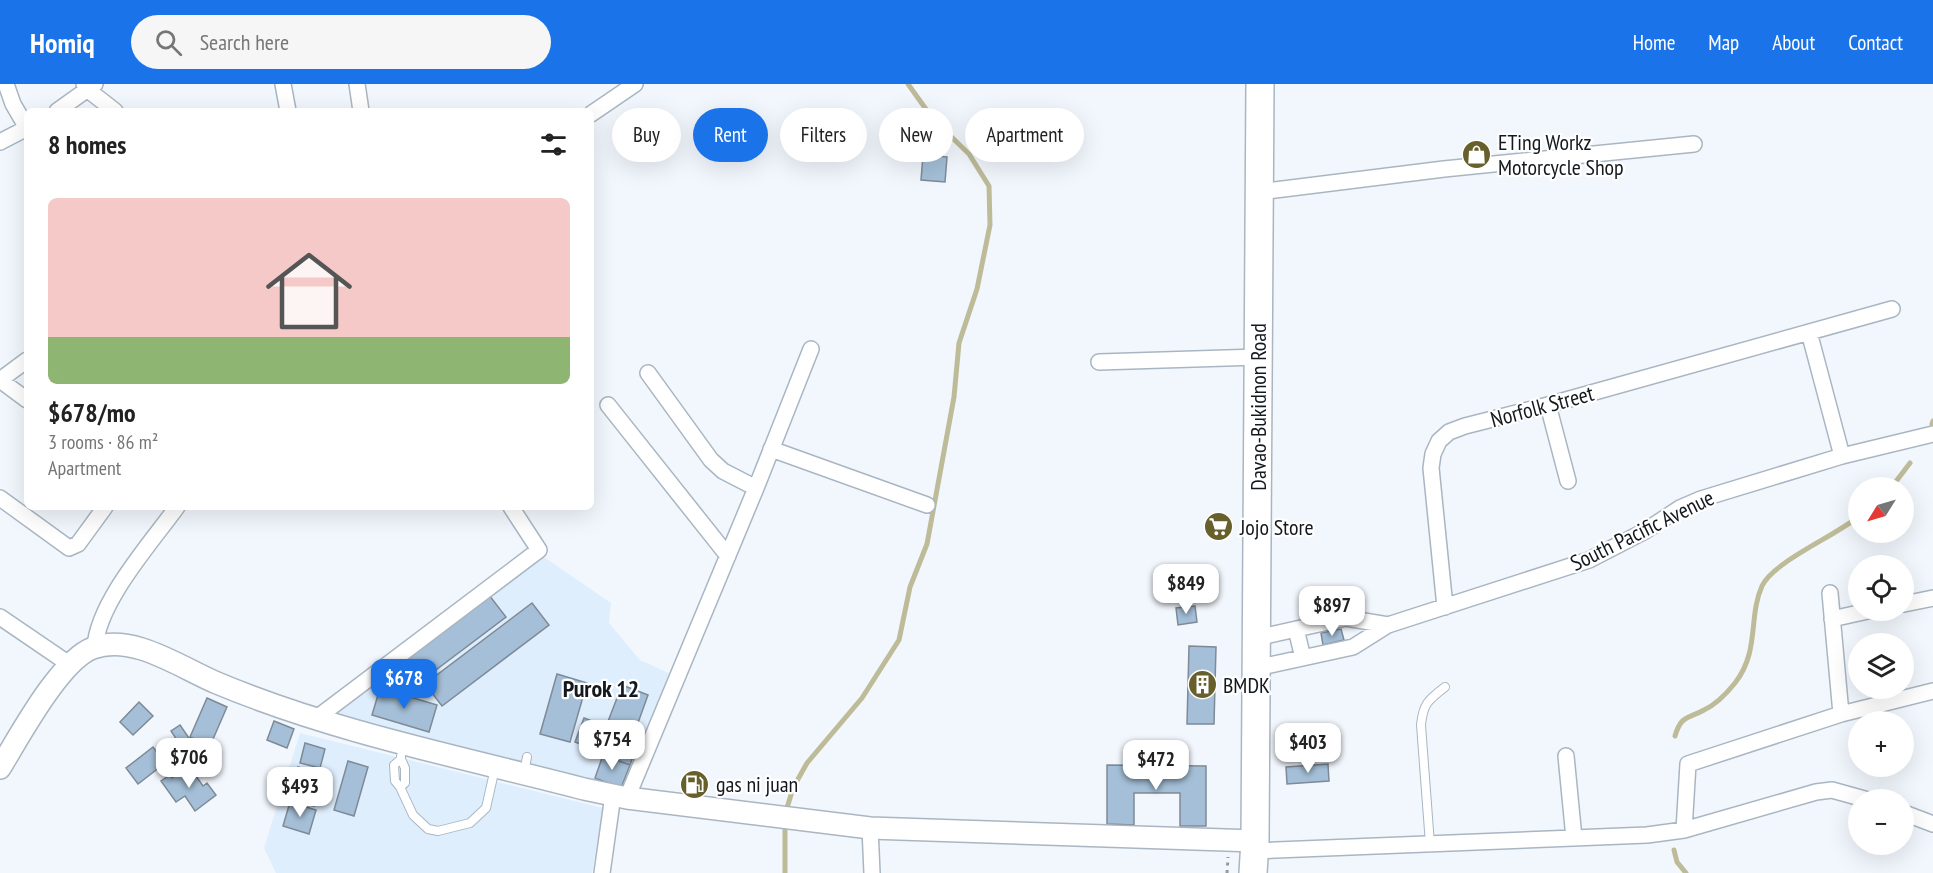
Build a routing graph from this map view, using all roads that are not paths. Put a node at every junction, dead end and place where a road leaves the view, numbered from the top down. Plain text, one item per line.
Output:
1 (6, 84) edge
2 (284, 84) edge
3 (357, 84) edge
4 (635, 84) edge
5 (1260, 84) edge
6 (89, 86) edge
7 (61, 108) edge
8 (112, 108) edge
9 (288, 108) edge
10 (361, 108) edge
11 (594, 112) edge
12 (24, 123) edge
13 (24, 130) edge
14 (0, 142) edge
15 (1694, 144) dead end
16 (1259, 192) junction
17 (1892, 309) dead end
18 (1809, 332) junction
19 (811, 349) dead end
20 (1258, 357) junction
21 (24, 362) edge
22 (1099, 362) dead end
23 (648, 373) dead end
24 (0, 380) edge
25 (24, 398) edge
26 (608, 405) dead end
27 (1548, 405) junction
28 (1933, 434) edge
29 (771, 449) junction
30 (1842, 456) junction
31 (1568, 481) dead end
32 (756, 488) junction
33 (0, 498) edge
34 (927, 505) dead end
35 (103, 510) edge
36 (175, 510) edge
37 (513, 510) edge
38 (728, 556) junction
39 (1830, 592) dead end
40 (1933, 598) edge
41 (1914, 602) edge
42 (1445, 607) junction
43 (1848, 615) edge
44 (0, 617) edge
45 (1832, 619) junction
46 (1388, 626) junction
47 (1296, 629) junction
48 (1256, 638) junction
49 (95, 647) junction
50 (1303, 658) junction
51 (69, 664) junction
52 (1256, 668) junction
53 (1445, 687) dead end
54 (1933, 691) edge
55 (1840, 714) junction
56 (314, 720) junction
57 (402, 751) junction
58 (1566, 756) dead end
59 (495, 766) junction
60 (0, 768) edge
61 (1848, 794) edge
62 (620, 797) junction
63 (1914, 817) edge
64 (1933, 824) edge
65 (870, 828) junction
66 (1684, 830) junction
67 (1574, 838) junction
68 (1430, 844) junction
69 (1254, 855) edge
70 (602, 873) edge
71 (872, 873) edge

1 - 12 street
2 - 9 street
3 - 10 street
4 - 11 street
5 - 16 highway, Davao-Bukidnon Road
6 - 7 street
6 - 8 street
13 - 14 street
15 - 16 street
16 - 20 highway, Davao-Bukidnon Road
17 - 18 street, Norfolk Street
18 - 27 street, Norfolk Street
18 - 30 street
19 - 29 street
20 - 22 street
20 - 48 highway, Davao-Bukidnon Road
21 - 24 street
23 - 32 street
24 - 25 street
26 - 38 street
27 - 31 street
27 - 42 street, Norfolk Street
28 - 30 street, South Pacific Avenue
29 - 32 street
29 - 34 street
30 - 42 street, South Pacific Avenue
32 - 38 street
33 - 35 street
36 - 49 street
37 - 56 street
38 - 62 street
39 - 45 street
40 - 41 street
42 - 46 street, South Pacific Avenue
43 - 45 street
44 - 51 street
45 - 55 street
46 - 47 street, South Pacific Avenue
46 - 50 street, South Pacific Avenue
47 - 48 street, South Pacific Avenue
47 - 50 street
48 - 52 highway, Davao-Bukidnon Road
49 - 51 street
49 - 56 street
50 - 52 street, South Pacific Avenue
51 - 60 street
52 - 69 highway, Davao-Bukidnon Road
53 - 68 lane
54 - 55 street
55 - 66 street
56 - 57 street
57 - 59 street
57 - 59 lane
58 - 67 street
59 - 62 street
61 - 66 street
62 - 65 street
62 - 70 street
63 - 64 street
65 - 69 street
65 - 71 street
66 - 67 street
67 - 68 street
68 - 69 street

